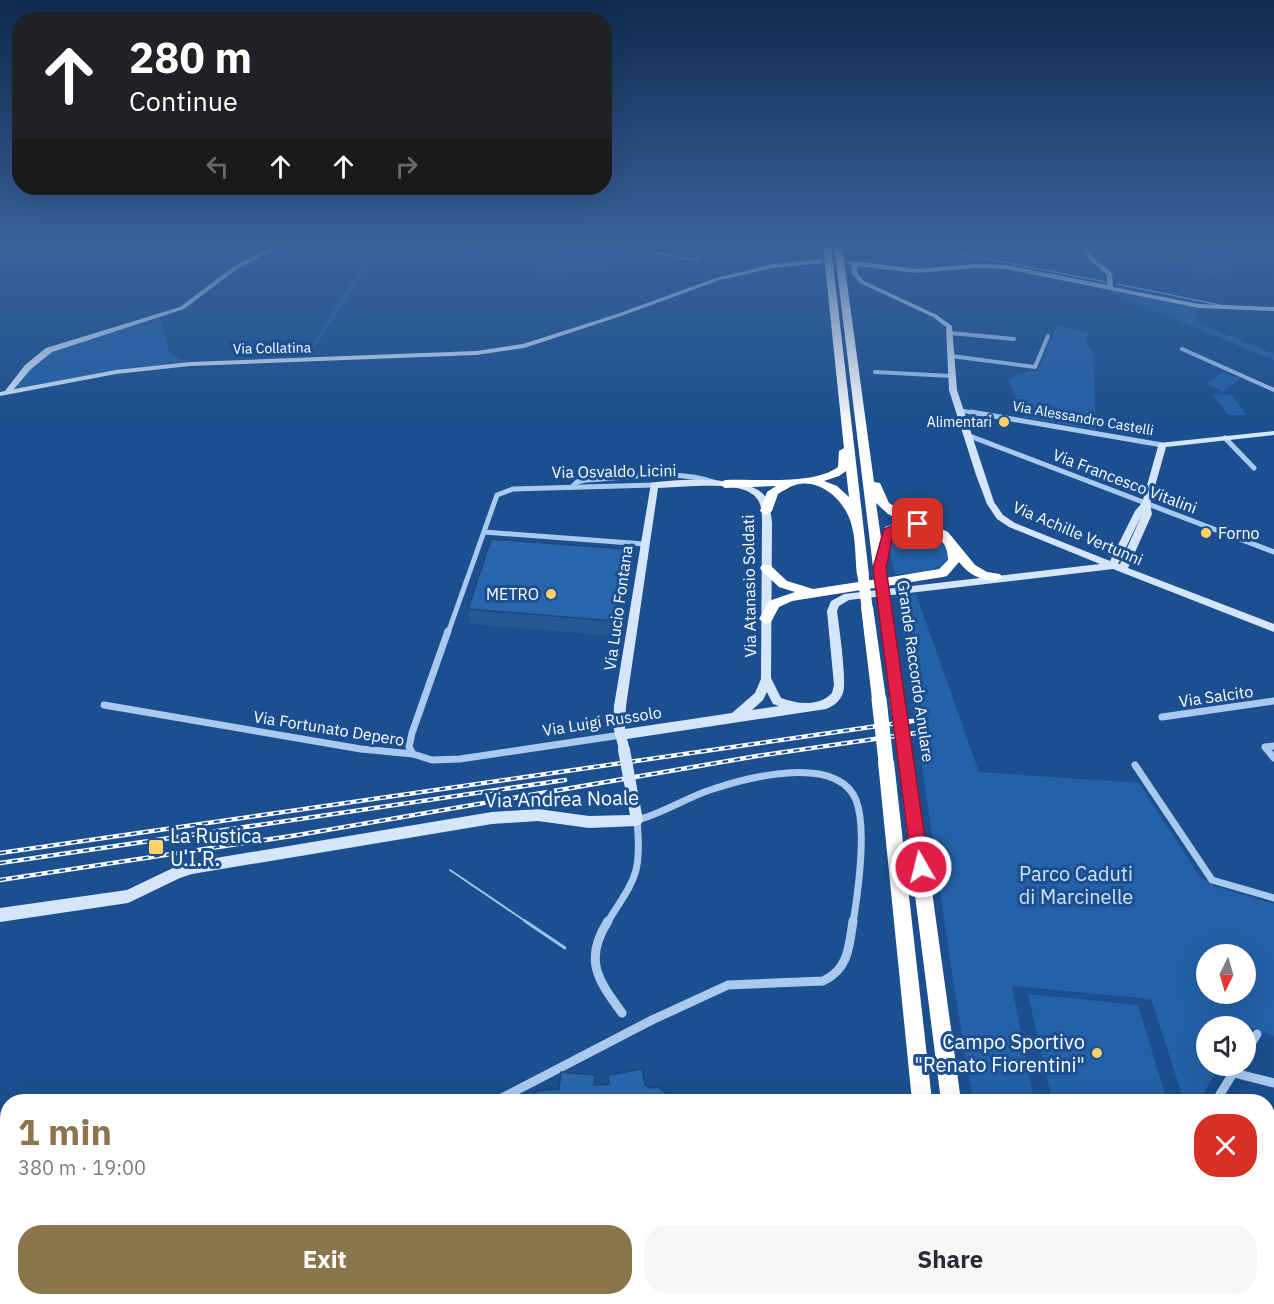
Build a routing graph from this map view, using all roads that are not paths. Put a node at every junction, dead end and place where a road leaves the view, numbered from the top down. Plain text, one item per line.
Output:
1 (185, 307) edge
2 (641, 307) edge
3 (834, 307) edge
4 (846, 307) edge
5 (915, 307) edge
6 (1205, 307) edge
7 (1274, 309) edge
8 (950, 333) junction
9 (1048, 336) dead end
10 (1014, 339) dead end
11 (1182, 349) dead end
12 (951, 356) junction
13 (875, 372) dead end
14 (951, 376) junction
15 (1274, 390) edge
16 (4, 393) edge
17 (959, 410) junction
18 (847, 422) junction
19 (1274, 433) edge
20 (967, 435) junction
21 (1225, 438) junction
22 (1162, 445) junction
23 (864, 447) junction
24 (1254, 468) dead end
25 (721, 484) junction
26 (654, 485) junction
27 (572, 487) junction
28 (504, 491) joint
29 (1144, 510) junction
30 (766, 511) junction
31 (927, 527) junction
32 (484, 532) junction
33 (859, 539) junction
34 (950, 541) junction
35 (644, 544) junction
36 (1274, 552) edge
37 (1118, 567) junction
38 (766, 568) junction
39 (880, 572) junction
40 (996, 578) junction
41 (821, 591) junction
42 (766, 619) junction
43 (1274, 628) edge
44 (766, 679) junction
45 (1274, 701) edge
46 (104, 705) dead end
47 (797, 708) junction
48 (736, 717) junction
49 (1162, 717) dead end
50 (621, 735) junction
51 (1274, 746) edge
52 (413, 754) junction
53 (1274, 758) edge
54 (1135, 765) dead end
55 (637, 820) junction
56 (1274, 898) edge
57 (0, 915) edge
58 (622, 1013) dead end
59 (1232, 1076) edge
60 (1255, 1076) edge
61 (1274, 1083) edge
62 (509, 1094) edge
63 (921, 1094) edge
64 (950, 1094) edge
65 (1220, 1094) edge

1 - 16 street
2 - 16 street, Via Collatina
3 - 18 highway
4 - 23 highway, Grande Raccordo Anulare
5 - 8 street
6 - 7 street
8 - 10 street
8 - 12 street, Via Achille Vertunni
9 - 12 street
11 - 15 street
12 - 14 street, Via Achille Vertunni
13 - 14 street
14 - 17 street, Via Achille Vertunni
17 - 20 street, Via Achille Vertunni
17 - 22 street, Via Alessandro Castelli
18 - 25 highway
18 - 33 highway
19 - 21 street, Via Alessandro Castelli
20 - 29 street, Via Francesco Vitalini
20 - 37 street, Via Achille Vertunni
21 - 22 street, Via Alessandro Castelli
21 - 24 street
22 - 29 street
23 - 31 highway
23 - 39 highway, Grande Raccordo Anulare
25 - 26 street, Via Osvaldo Licini
25 - 27 street
25 - 30 street, Via Atanasio Soldati
26 - 27 street, Via Osvaldo Licini
26 - 35 street, Via Lucio Fontana
27 - 28 street, Via Osvaldo Licini
28 - 32 street, Via Fortunato Depero
29 - 36 street, Via Francesco Vitalini
29 - 37 street
30 - 33 highway
30 - 38 street, Via Atanasio Soldati
31 - 34 highway
31 - 39 highway
32 - 35 street
32 - 52 street, Via Fortunato Depero
33 - 63 highway, bridge
34 - 40 highway
34 - 41 highway
35 - 50 street, Via Lucio Fontana
37 - 40 street
37 - 43 street, Via Achille Vertunni
38 - 41 highway
38 - 42 street, Via Atanasio Soldati
39 - 64 highway, Grande Raccordo Anulare, bridge
40 - 47 street, Via Luigi Russolo
41 - 42 highway
42 - 44 street, Via Atanasio Soldati
44 - 47 street, Via Atanasio Soldati
44 - 48 street, Via Atanasio Soldati
45 - 49 street, Via Salcito
46 - 52 street, Via Fortunato Depero
47 - 48 street, Via Luigi Russolo
48 - 50 street, Via Luigi Russolo
50 - 52 street, Via Luigi Russolo
50 - 55 street, Via Lucio Fontana, bridge
51 - 53 street
54 - 56 street
55 - 57 street, Via Andrea Noale
55 - 58 street
55 - 62 street, Via Andrea Noale
59 - 65 street
60 - 61 street

